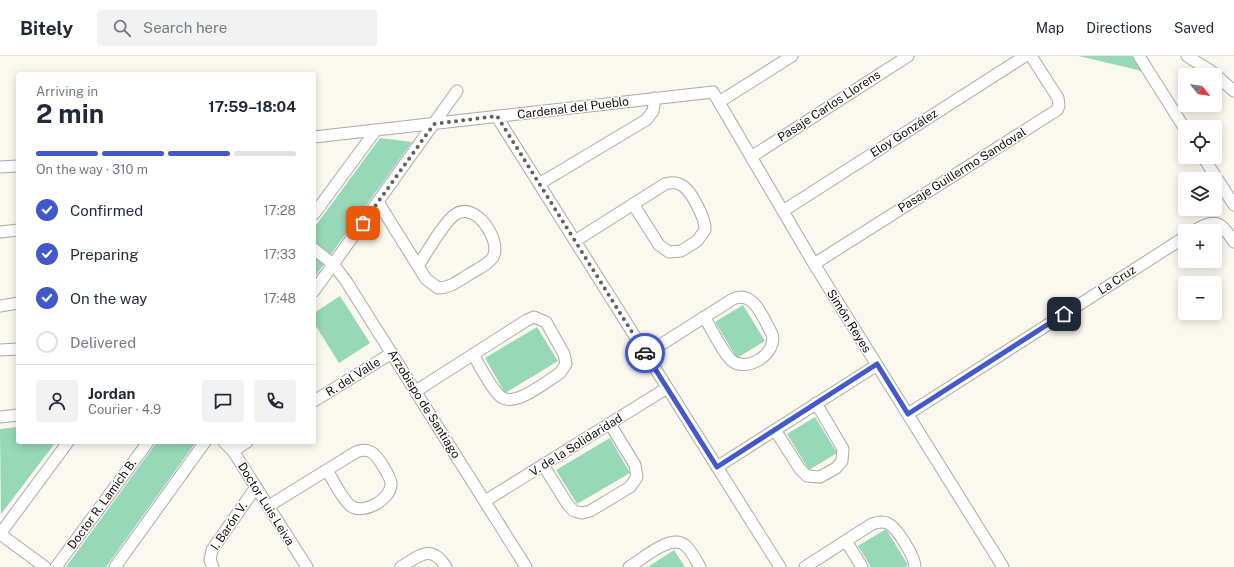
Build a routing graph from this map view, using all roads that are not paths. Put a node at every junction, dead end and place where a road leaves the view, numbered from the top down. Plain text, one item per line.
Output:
1 (792, 56) edge
2 (908, 56) edge
3 (1025, 56) edge
4 (1031, 56) edge
5 (1139, 56) edge
6 (1187, 56) edge
7 (1234, 91) edge
8 (457, 92) dead end
9 (713, 92) joint
10 (655, 98) junction
11 (719, 102) junction
12 (497, 116) junction
13 (1179, 120) edge
14 (434, 124) junction
15 (376, 130) junction
16 (316, 137) edge
17 (751, 157) junction
18 (1208, 164) edge
19 (16, 166) edge
20 (0, 168) edge
21 (539, 184) junction
22 (378, 202) junction
23 (633, 204) junction
24 (1234, 205) edge
25 (316, 211) edge
26 (783, 211) junction
27 (1222, 227) edge
28 (16, 230) edge
29 (0, 232) edge
30 (1178, 240) edge
31 (575, 241) junction
32 (1234, 242) edge
33 (316, 251) edge
34 (333, 264) junction
35 (814, 264) junction
36 (418, 266) junction
37 (316, 288) edge
38 (16, 303) edge
39 (0, 306) edge
40 (704, 317) junction
41 (16, 349) edge
42 (0, 350) edge
43 (392, 353) junction
44 (473, 354) junction
45 (646, 354) junction
46 (877, 364) junction
47 (668, 388) junction
48 (416, 391) junction
49 (316, 400) edge
50 (816, 403) junction
51 (908, 414) junction
52 (16, 415) edge
53 (0, 417) edge
54 (610, 424) junction
55 (775, 430) junction
56 (67, 444) edge
57 (147, 444) edge
58 (204, 444) edge
59 (226, 444) edge
60 (244, 444) edge
61 (233, 451) junction
62 (543, 465) junction
63 (717, 467) junction
64 (327, 470) junction
65 (256, 487) junction
66 (485, 501) junction
67 (269, 507) junction
68 (0, 534) edge
69 (846, 541) junction
70 (303, 566) edge
71 (45, 567) edge
72 (56, 567) edge
73 (116, 567) edge
74 (213, 567) edge
75 (401, 567) edge
76 (446, 567) edge
77 (526, 567) edge
78 (629, 567) edge
79 (700, 567) edge
80 (780, 567) edge
81 (804, 567) edge
82 (862, 567) edge
83 (914, 567) edge
84 (1003, 567) edge

1 - 11 street
2 - 17 street, Pasaje Carlos Llorens
3 - 26 street, Eloy González
4 - 35 street, Pasaje Guillermo Sandoval
5 - 13 street
6 - 7 street
8 - 14 street
9 - 10 street, Cardenal del Pueblo
9 - 11 street, Simón Reyes
10 - 12 street, Cardenal del Pueblo
10 - 21 street
11 - 17 street, Simón Reyes
12 - 14 street, Cardenal del Pueblo
12 - 21 street
14 - 15 street, Cardenal del Pueblo
14 - 22 street
15 - 16 street, Cardenal del Pueblo
15 - 25 street
17 - 26 street, Simón Reyes
18 - 24 street
19 - 20 street
21 - 31 street
22 - 34 street
22 - 36 street
23 - 23 street
23 - 31 street
26 - 35 street, Simón Reyes
27 - 32 street
28 - 29 street
30 - 51 street, La Cruz
31 - 45 street
33 - 34 street, Arzobispo de Santiago
34 - 37 street
34 - 43 street, Arzobispo de Santiago
35 - 46 street, Simón Reyes
36 - 36 street
38 - 39 street
40 - 40 street
40 - 45 street
41 - 42 street
43 - 48 street, Arzobispo de Santiago
43 - 49 street, R. del Valle
44 - 44 street
44 - 48 street
45 - 47 street
46 - 50 street
46 - 51 street, Simón Reyes
47 - 54 street, V. de la Solidaridad
47 - 63 street
48 - 66 street, Arzobispo de Santiago
50 - 55 street
50 - 55 street
51 - 84 street, Simón Reyes
52 - 53 street
54 - 62 street, V. de la Solidaridad
54 - 62 street
55 - 63 street
56 - 68 street
57 - 72 street, Doctor R. Lamich B.
58 - 73 street
59 - 61 street, Doctor Luis Leiva
60 - 61 street
61 - 65 street, Doctor Luis Leiva
62 - 66 street, V. de la Solidaridad
63 - 80 street
64 - 64 street
64 - 67 street
65 - 67 street, Doctor Luis Leiva
65 - 74 street, I. Barón V.
66 - 77 street, Arzobispo de Santiago
67 - 70 street, Doctor Luis Leiva
68 - 71 street
69 - 81 street
69 - 82 street
69 - 83 street
75 - 76 street
78 - 79 street

